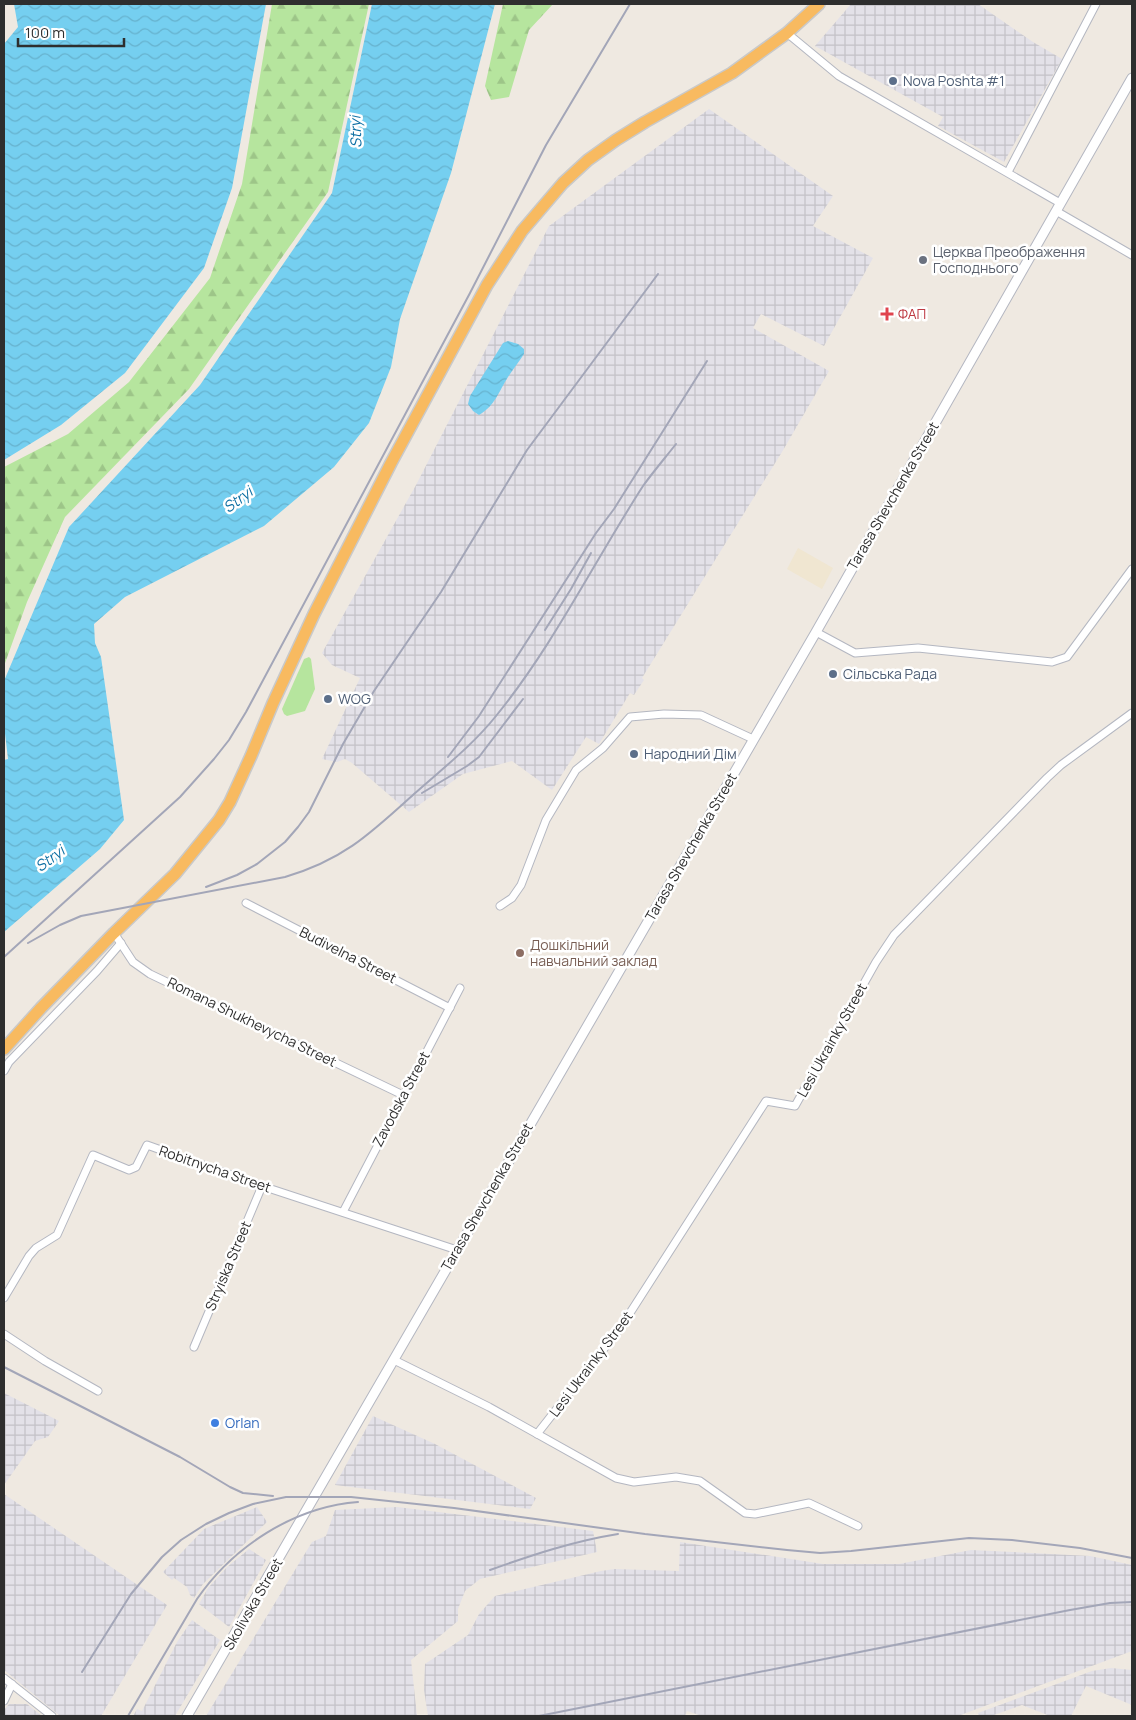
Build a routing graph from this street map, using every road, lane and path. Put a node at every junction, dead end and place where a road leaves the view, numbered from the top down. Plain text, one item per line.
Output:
1 (819, 4) edge
2 (1096, 4) edge
3 (787, 34) junction
4 (1132, 78) edge
5 (1008, 172) junction
6 (1058, 207) junction
7 (1132, 255) edge
8 (1132, 569) edge
9 (816, 632) junction
10 (1132, 713) edge
11 (753, 739) junction
12 (246, 903) dead end
13 (500, 906) dead end
14 (114, 933) junction
15 (121, 944) junction
16 (460, 988) dead end
17 (450, 1008) junction
18 (4, 1049) edge
19 (4, 1071) edge
20 (403, 1095) junction
21 (262, 1186) junction
22 (343, 1212) junction
23 (457, 1250) junction
24 (4, 1298) edge
25 (4, 1334) edge
26 (194, 1347) dead end
27 (394, 1360) junction
28 (98, 1391) dead end
29 (537, 1434) junction
30 (319, 1492) joint
31 (858, 1526) dead end
32 (4, 1678) edge
33 (12, 1684) junction
34 (4, 1701) edge
35 (52, 1716) edge
36 (188, 1716) edge

1 - 3 highway
2 - 5 street
3 - 5 street
3 - 14 highway
4 - 6 street, Tarasa Shevchenka Street
5 - 6 street
6 - 7 street
6 - 9 street, Tarasa Shevchenka Street
8 - 9 street
9 - 11 street, Tarasa Shevchenka Street
10 - 29 street, Lesi Ukrainky Street
11 - 13 street
11 - 23 street, Tarasa Shevchenka Street
12 - 17 street, Budivelna Street
14 - 15 street, Romana Shukhevycha Street
14 - 18 highway
15 - 19 street
15 - 20 street, Romana Shukhevycha Street
16 - 17 street, Zavodska Street
17 - 20 street, Zavodska Street
20 - 22 street, Zavodska Street
21 - 22 street, Robitnycha Street
21 - 24 street, Robitnycha Street
21 - 26 street, Stryiska Street
22 - 23 street, Robitnycha Street
23 - 27 street, Tarasa Shevchenka Street
25 - 28 street
27 - 29 street
27 - 30 street, Tarasa Shevchenka Street
29 - 31 street
30 - 36 street, Skolivska Street
32 - 33 street
33 - 34 street
33 - 35 street

